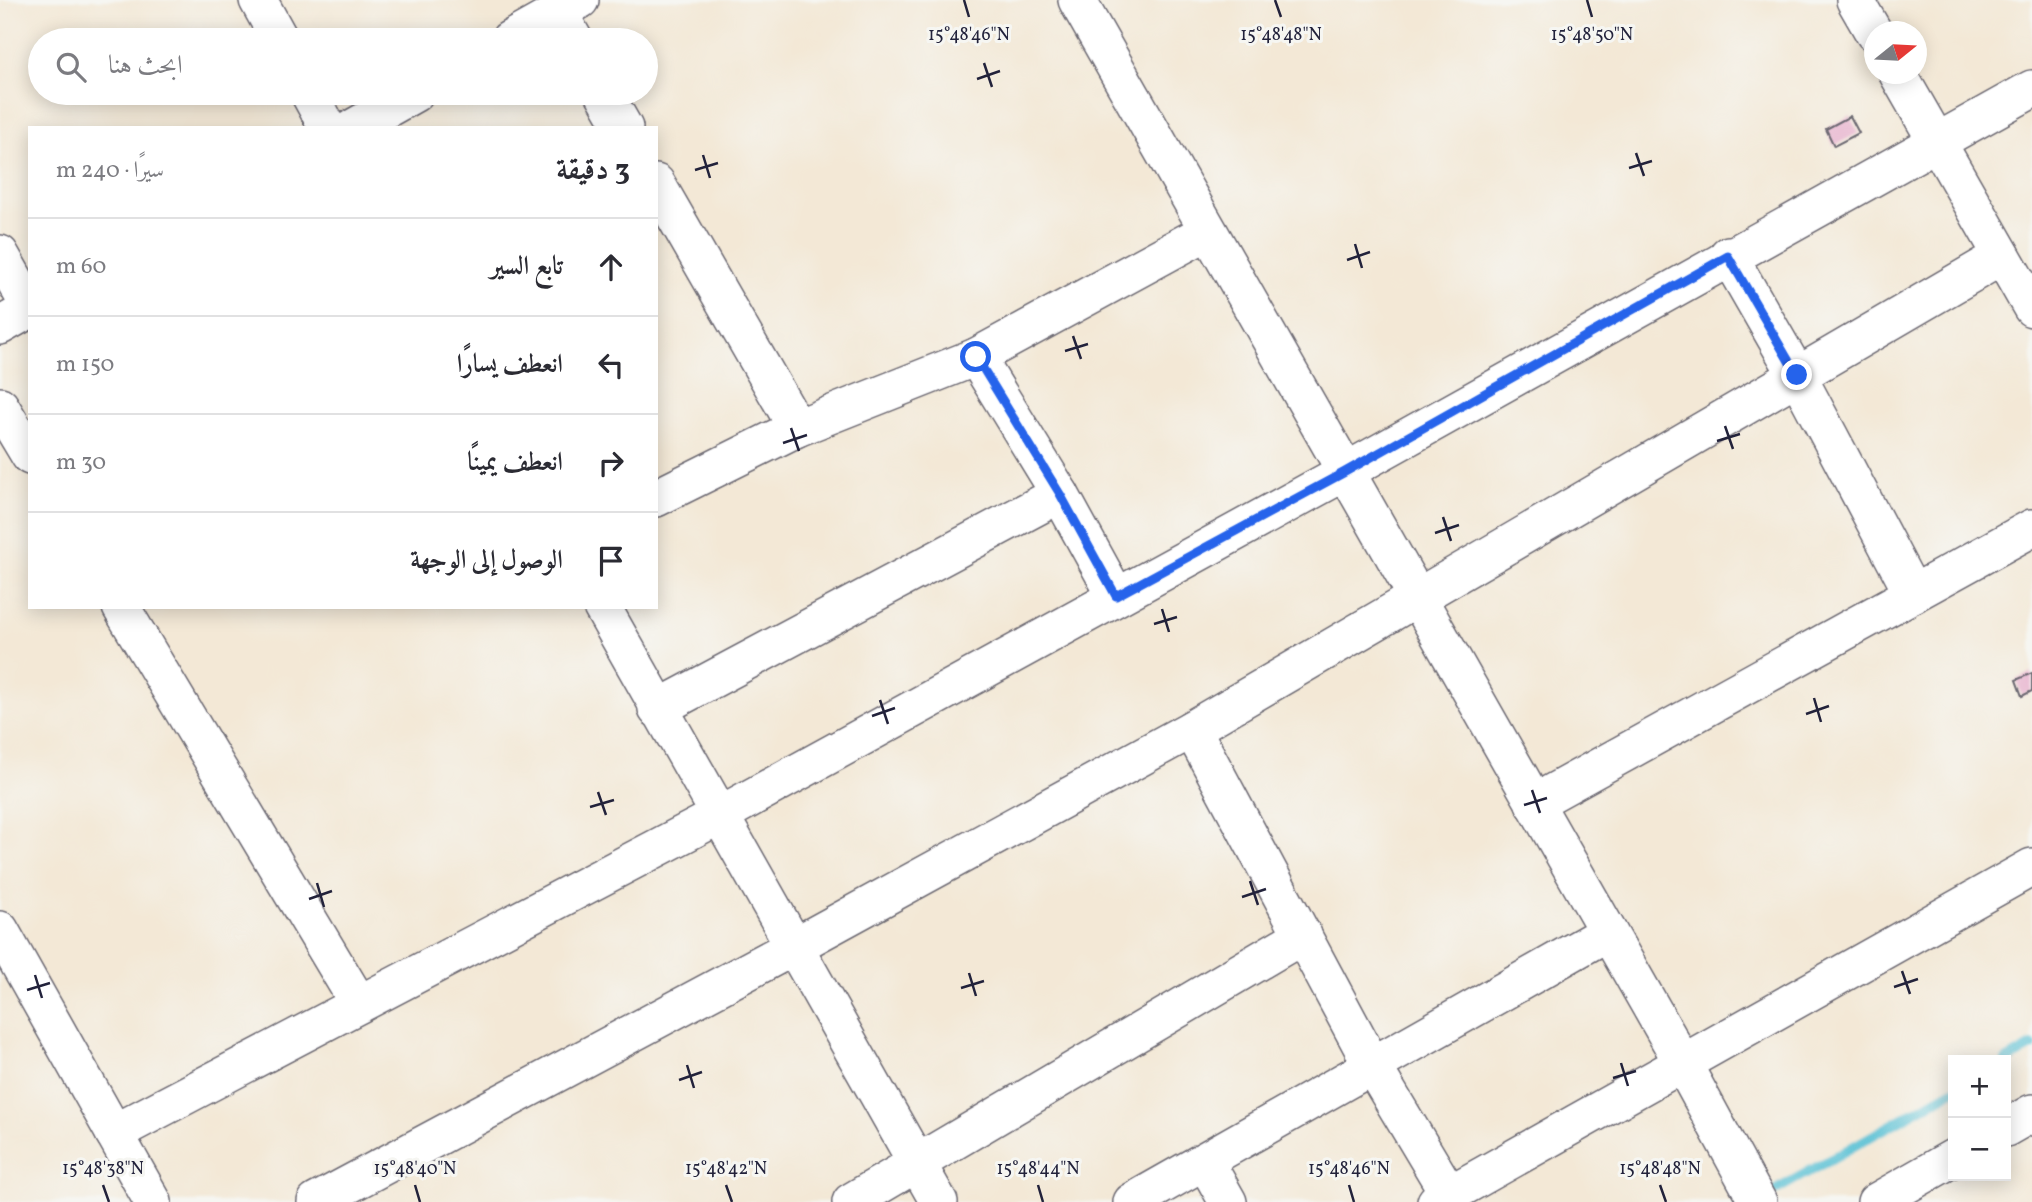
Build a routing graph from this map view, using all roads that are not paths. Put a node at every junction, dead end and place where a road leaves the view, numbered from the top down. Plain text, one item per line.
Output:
1 (258, 0) edge
2 (1077, 0) edge
3 (1855, 0) edge
4 (571, 18) edge
5 (1867, 21) edge
6 (273, 28) edge
7 (543, 28) edge
8 (1904, 84) edge
9 (2032, 89) edge
10 (316, 105) edge
11 (394, 105) edge
12 (611, 105) edge
13 (327, 126) edge
14 (357, 126) edge
15 (623, 126) edge
16 (1936, 140) junction
17 (658, 186) edge
18 (1208, 231) junction
19 (0, 254) edge
20 (1728, 256) junction
21 (2002, 256) junction
22 (28, 304) edge
23 (2032, 308) edge
24 (28, 309) edge
25 (0, 326) edge
26 (976, 357) junction
27 (1797, 375) junction
28 (0, 406) edge
29 (797, 428) junction
30 (28, 453) edge
31 (1345, 472) junction
32 (1060, 494) junction
33 (658, 497) edge
34 (2032, 528) edge
35 (1913, 594) junction
36 (1417, 595) junction
37 (1116, 596) junction
38 (122, 609) edge
39 (603, 609) edge
40 (657, 709) junction
41 (1192, 729) junction
42 (1534, 803) junction
43 (718, 816) junction
44 (2032, 867) edge
45 (0, 930) edge
46 (1608, 932) junction
47 (1303, 935) junction
48 (793, 947) junction
49 (359, 1004) junction
50 (1683, 1065) junction
51 (1373, 1067) junction
52 (2032, 1113) edge
53 (2011, 1125) edge
54 (114, 1133) junction
55 (1205, 1161) junction
56 (1948, 1161) edge
57 (916, 1163) junction
58 (1442, 1198) edge
59 (153, 1202) edge
60 (316, 1202) edge
61 (851, 1202) edge
62 (939, 1202) edge
63 (1132, 1202) edge
64 (1228, 1202) edge
65 (1758, 1202) edge
66 (1876, 1202) edge

1 - 6 street
2 - 18 street
3 - 5 street
4 - 7 street
8 - 16 street
9 - 16 street
10 - 13 street
11 - 14 street
12 - 15 street
16 - 20 street
16 - 21 street
17 - 29 street
18 - 26 street
18 - 31 street
19 - 22 street
20 - 27 street
20 - 31 street
21 - 23 street
21 - 27 street
24 - 25 street
26 - 29 street
26 - 32 street
27 - 35 street
27 - 36 street
28 - 30 street
29 - 33 street
31 - 36 street
31 - 37 street
32 - 37 street
32 - 40 street
34 - 35 street
35 - 42 street
36 - 41 street
36 - 42 street
37 - 43 street
38 - 49 street
39 - 40 street
40 - 43 street
41 - 47 street
41 - 48 street
42 - 46 street
43 - 48 street
43 - 49 street
44 - 50 street
45 - 54 street
46 - 50 street
46 - 51 street
47 - 51 street
47 - 57 street
48 - 57 street
48 - 60 street
49 - 54 street
50 - 58 street
50 - 65 street
51 - 55 street
51 - 58 street
52 - 53 street
54 - 59 street
55 - 63 street
55 - 64 street
56 - 66 street
57 - 61 street
57 - 62 street

